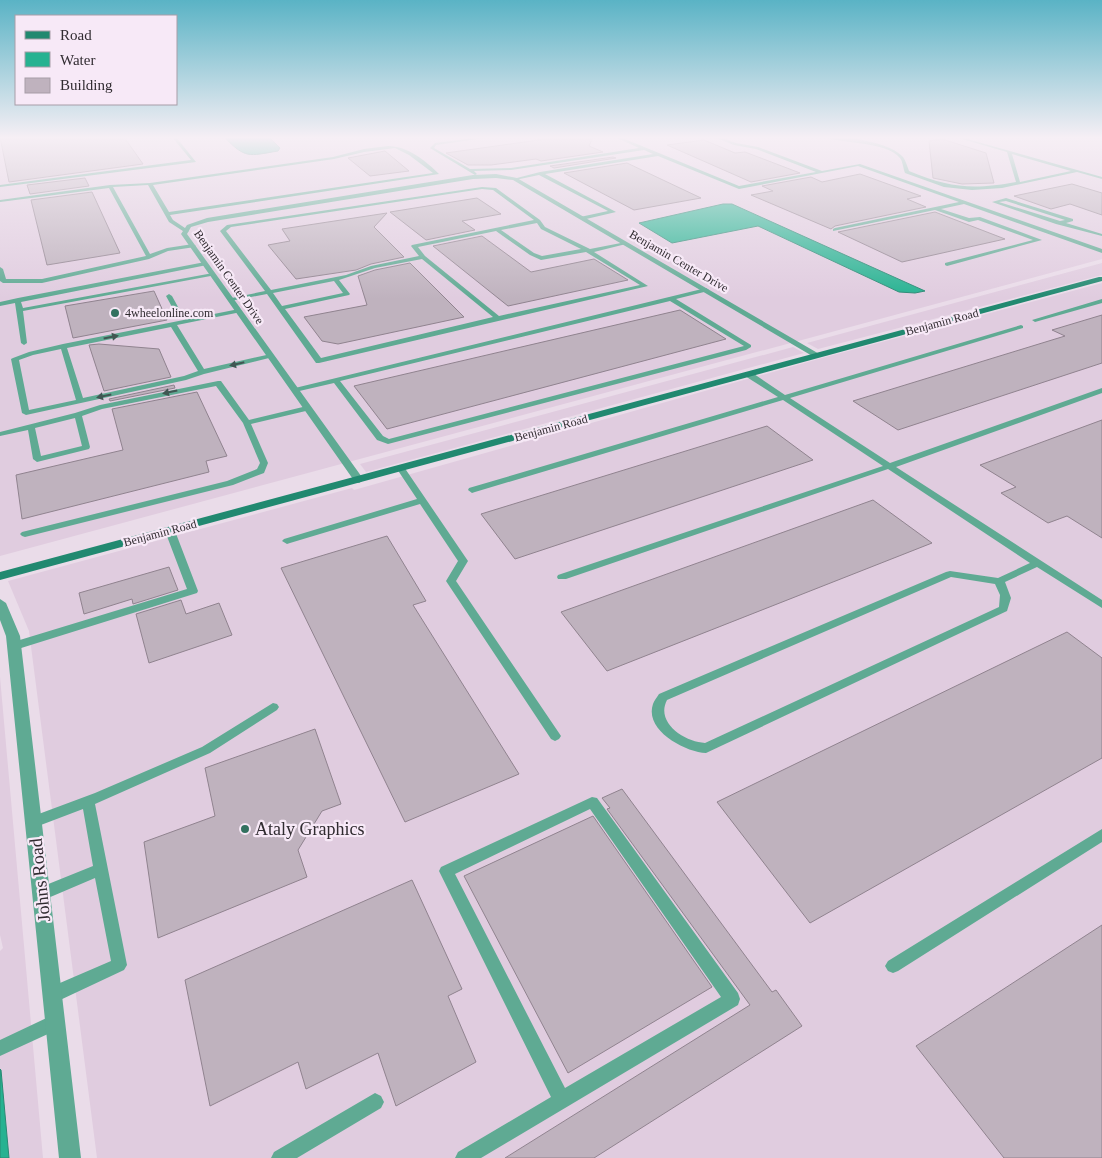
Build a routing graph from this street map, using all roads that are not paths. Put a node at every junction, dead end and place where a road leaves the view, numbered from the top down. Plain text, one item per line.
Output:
1 (73, 191) edge
2 (113, 191) edge
3 (154, 191) edge
4 (322, 191) edge
5 (391, 191) edge
6 (462, 191) edge
7 (495, 191) edge
8 (536, 191) edge
9 (574, 191) edge
10 (933, 191) edge
11 (0, 201) edge
12 (965, 202) junction
13 (934, 208) junction
14 (167, 214) junction
15 (582, 218) junction
16 (538, 221) junction
17 (1058, 223) junction
18 (496, 230) junction
19 (835, 230) dead end
20 (186, 231) junction
21 (1101, 235) edge
22 (624, 242) junction
23 (193, 246) junction
24 (588, 250) junction
25 (1102, 251) edge
26 (149, 257) junction
27 (422, 257) junction
28 (205, 264) junction
29 (947, 264) dead end
30 (0, 269) edge
31 (213, 275) junction
32 (335, 279) junction
33 (1102, 279) edge
34 (42, 281) junction
35 (163, 284) junction
36 (706, 290) junction
37 (269, 292) junction
38 (38, 296) junction
39 (672, 298) junction
40 (230, 299) junction
41 (18, 300) junction
42 (1102, 300) edge
43 (0, 304) edge
44 (281, 308) junction
45 (20, 310) junction
46 (239, 311) junction
47 (180, 316) dead end
48 (498, 318) junction
49 (1034, 320) dead end
50 (173, 324) junction
51 (1021, 327) dead end
52 (24, 343) dead end
53 (63, 346) junction
54 (817, 355) junction
55 (271, 356) junction
56 (202, 372) junction
57 (748, 374) junction
58 (336, 380) junction
59 (295, 390) junction
60 (1102, 390) edge
61 (785, 398) junction
62 (80, 401) junction
63 (307, 408) junction
64 (78, 415) junction
65 (247, 423) junction
66 (31, 426) junction
67 (0, 434) edge
68 (890, 466) junction
69 (401, 469) junction
70 (359, 480) junction
71 (472, 490) dead end
72 (422, 500) junction
73 (170, 531) junction
74 (25, 534) dead end
75 (287, 540) dead end
76 (1038, 563) junction
77 (0, 576) edge
78 (562, 577) dead end
79 (1000, 582) junction
80 (0, 603) edge
81 (1102, 605) edge
82 (14, 646) junction
83 (273, 707) dead end
84 (555, 736) dead end
85 (88, 802) junction
86 (33, 822) junction
87 (1102, 836) edge
88 (101, 869) junction
89 (41, 894) junction
90 (893, 966) dead end
91 (52, 995) junction
92 (55, 1022) junction
93 (0, 1048) edge
94 (562, 1100) junction
95 (374, 1102) dead end
96 (70, 1158) edge
97 (280, 1158) edge
98 (464, 1158) edge

1 - 11 lane
2 - 26 lane
3 - 14 lane
4 - 14 lane
5 - 20 street, Benjamin Center Drive
6 - 37 lane
7 - 16 lane
8 - 15 street, Benjamin Center Drive
9 - 15 lane
10 - 12 lane
12 - 13 lane
12 - 25 lane
13 - 19 lane
13 - 29 lane
14 - 20 lane
15 - 22 street, Benjamin Center Drive
16 - 18 lane
16 - 24 lane
17 - 17 lane
17 - 21 lane
18 - 24 lane
18 - 27 lane
20 - 23 street, Benjamin Center Drive
22 - 24 lane
22 - 36 street, Benjamin Center Drive
23 - 26 lane
23 - 28 street, Benjamin Center Drive
24 - 48 lane
26 - 34 lane
27 - 32 lane
27 - 48 lane
28 - 31 street, Benjamin Center Drive
28 - 38 lane
30 - 34 lane
31 - 35 lane
31 - 40 street, Benjamin Center Drive
32 - 37 lane
32 - 44 lane
33 - 54 street, Benjamin Road
34 - 38 lane
35 - 45 lane
35 - 47 lane
36 - 39 lane
36 - 54 street, Benjamin Center Drive
37 - 40 lane
37 - 44 lane
38 - 41 lane
39 - 58 lane
39 - 58 lane
40 - 46 street, Benjamin Center Drive
41 - 43 lane
41 - 45 lane
42 - 49 lane
44 - 48 lane
45 - 52 lane
46 - 50 lane
46 - 55 street, Benjamin Center Drive
53 -> 50 lane
50 - 56 lane
51 - 61 lane
53 - 62 lane
53 - 62 lane
54 - 57 street, Benjamin Road
55 -> 56 lane
55 - 59 street, Benjamin Center Drive
56 -> 62 lane
57 - 61 lane
57 - 69 street, Benjamin Road
58 - 59 lane
59 - 63 street, Benjamin Center Drive
60 - 68 lane
61 - 68 lane
61 - 71 lane
63 - 65 lane
63 - 70 street, Benjamin Center Drive
65 -> 64 lane
64 - 66 lane
64 - 66 lane
65 - 74 lane
66 - 67 lane
68 - 76 lane
68 - 78 lane
69 - 70 street, Benjamin Road
69 - 72 lane
70 - 73 street, Benjamin Road
72 - 75 lane
72 - 84 lane
73 - 77 street, Benjamin Road
73 - 82 lane
76 - 79 lane
76 - 81 lane
79 - 79 lane
80 - 82 street, Johns Road
82 - 86 street, Johns Road
83 - 85 lane
85 - 86 lane
85 - 88 lane
86 - 89 street, Johns Road
87 - 90 lane
88 - 89 lane
88 - 91 lane
89 - 91 street, Johns Road
91 - 92 street, Johns Road
92 - 93 lane
92 - 96 street, Johns Road
94 - 94 lane
94 - 98 lane
95 - 97 lane

